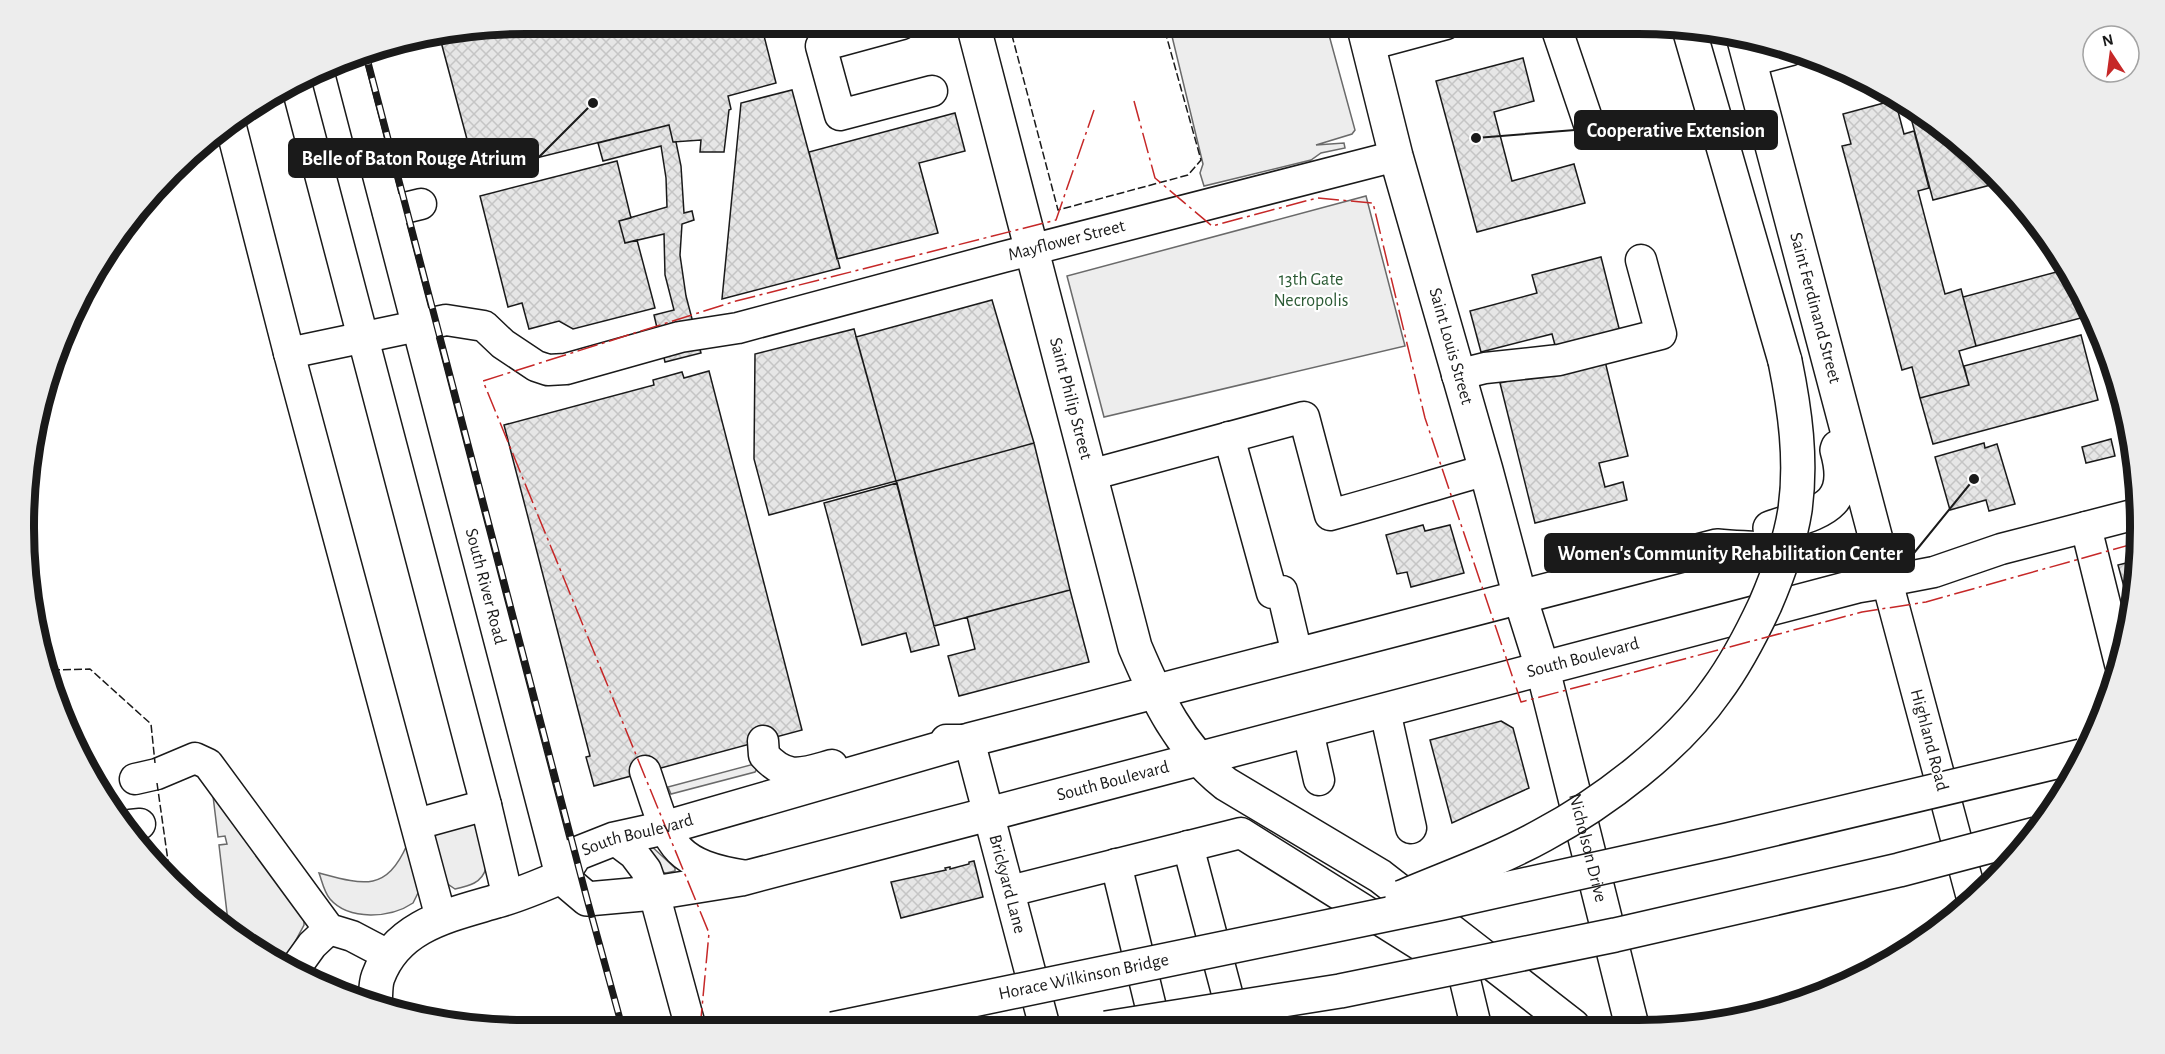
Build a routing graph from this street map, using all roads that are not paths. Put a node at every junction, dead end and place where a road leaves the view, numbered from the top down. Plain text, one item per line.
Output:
1 (865, 34) edge
2 (977, 34) edge
3 (1366, 34) edge
4 (1558, 34) edge
5 (1692, 38) edge
6 (1746, 48) edge
7 (350, 68) edge
8 (298, 91) edge
9 (932, 91) dead end
10 (232, 132) edge
11 (1592, 133) dead end
12 (1395, 156) junction
13 (421, 204) dead end
14 (388, 212) junction
15 (1033, 250) junction
16 (1641, 260) dead end
17 (417, 325) junction
18 (364, 336) junction
19 (289, 353) junction
20 (1457, 375) junction
21 (1847, 429) junction
22 (1229, 437) junction
23 (1486, 470) junction
24 (1090, 475) junction
25 (2130, 516) edge
26 (2086, 527) junction
27 (1717, 546) junction
28 (1884, 570) junction
29 (1520, 597) junction
30 (2116, 647) edge
31 (1297, 654) junction
32 (1543, 670) junction
33 (1154, 693) junction
34 (1385, 711) junction
35 (1308, 731) junction
36 (969, 740) junction
37 (763, 741) dead end
38 (2073, 758) edge
39 (1199, 759) junction
40 (645, 771) dead end
41 (135, 779) dead end
42 (1319, 780) dead end
43 (486, 805) junction
44 (990, 815) junction
45 (417, 824) junction
46 (664, 828) junction
47 (1411, 828) dead end
48 (2019, 838) edge
49 (614, 839) junction
50 (1188, 846) junction
51 (1116, 864) junction
52 (561, 877) junction
53 (750, 877) junction
54 (1970, 890) edge
55 (1010, 891) junction
56 (654, 892) junction
57 (508, 898) junction
58 (441, 918) junction
59 (1334, 926) junction
60 (329, 929) junction
61 (390, 956) junction
62 (299, 963) edge
63 (376, 995) edge
64 (689, 1020) edge
65 (877, 1020) edge
66 (1043, 1020) edge
67 (1154, 1020) edge
68 (1157, 1020) edge
69 (1234, 1020) edge
70 (1475, 1020) edge
71 (1565, 1020) edge
72 (1630, 1020) edge

1 - 9 street
2 - 15 main road, Saint Philip Street
3 - 12 main road, Saint Louis Street
4 - 11 street
5 - 59 main road, bridge
6 - 21 main road, Saint Ferdinand Street
7 - 14 street, South River Road
8 - 18 street
10 - 19 street
12 - 15 street, Mayflower Street
12 - 20 main road, Saint Louis Street
13 - 14 street
14 - 17 street, South River Road
15 - 17 street, Mayflower Street
15 - 24 main road, Saint Philip Street
16 - 20 street
17 - 18 street, Mayflower Street
17 - 52 street, South River Road
18 - 19 street, Mayflower Street
18 - 43 street
19 - 45 street
20 - 23 main road, Saint Louis Street
21 - 27 main road
21 - 28 main road, Saint Ferdinand Street
22 - 23 street
22 - 24 street
22 - 31 street
23 - 29 main road, Saint Louis Street
24 - 33 main road, Saint Philip Street
25 - 26 street, South Boulevard
26 - 28 street, South Boulevard
26 - 30 street
27 - 28 main road, South Boulevard
27 - 29 main road, South Boulevard
28 - 32 main road, South Boulevard
28 - 54 street, Highland Road
29 - 31 main road, South Boulevard
29 - 32 main road, Saint Louis Street
31 - 33 main road, South Boulevard
32 - 34 main road, South Boulevard
32 - 72 main road, Nicholson Drive
33 - 36 main road, South Boulevard
33 - 39 main road, Saint Philip Street
34 - 35 main road, South Boulevard
34 - 47 street
35 - 39 main road, South Boulevard
35 - 42 street
36 - 37 street
36 - 44 street, Brickyard Lane
36 - 46 main road, South Boulevard
38 - 59 main road, bridge
39 - 44 main road, South Boulevard
39 - 71 main road, Saint Philip Street
40 - 46 street
41 - 60 street
43 - 45 street
43 - 57 street
44 - 53 main road, South Boulevard
44 - 55 street, Brickyard Lane
45 - 58 street
46 - 49 main road, South Boulevard
46 - 53 street
48 - 68 main road, bridge
49 - 52 main road, South Boulevard
49 - 56 street
50 - 51 street
50 - 69 street
50 - 70 street
51 - 55 street
51 - 67 street
52 - 56 main road, South Boulevard
52 - 57 main road
53 - 56 main road, South Boulevard
55 - 66 street, Brickyard Lane
56 - 64 street
57 - 58 main road
58 - 61 main road
59 - 65 main road, Horace Wilkinson Bridge, bridge
60 - 61 street
60 - 62 street
61 - 63 main road

